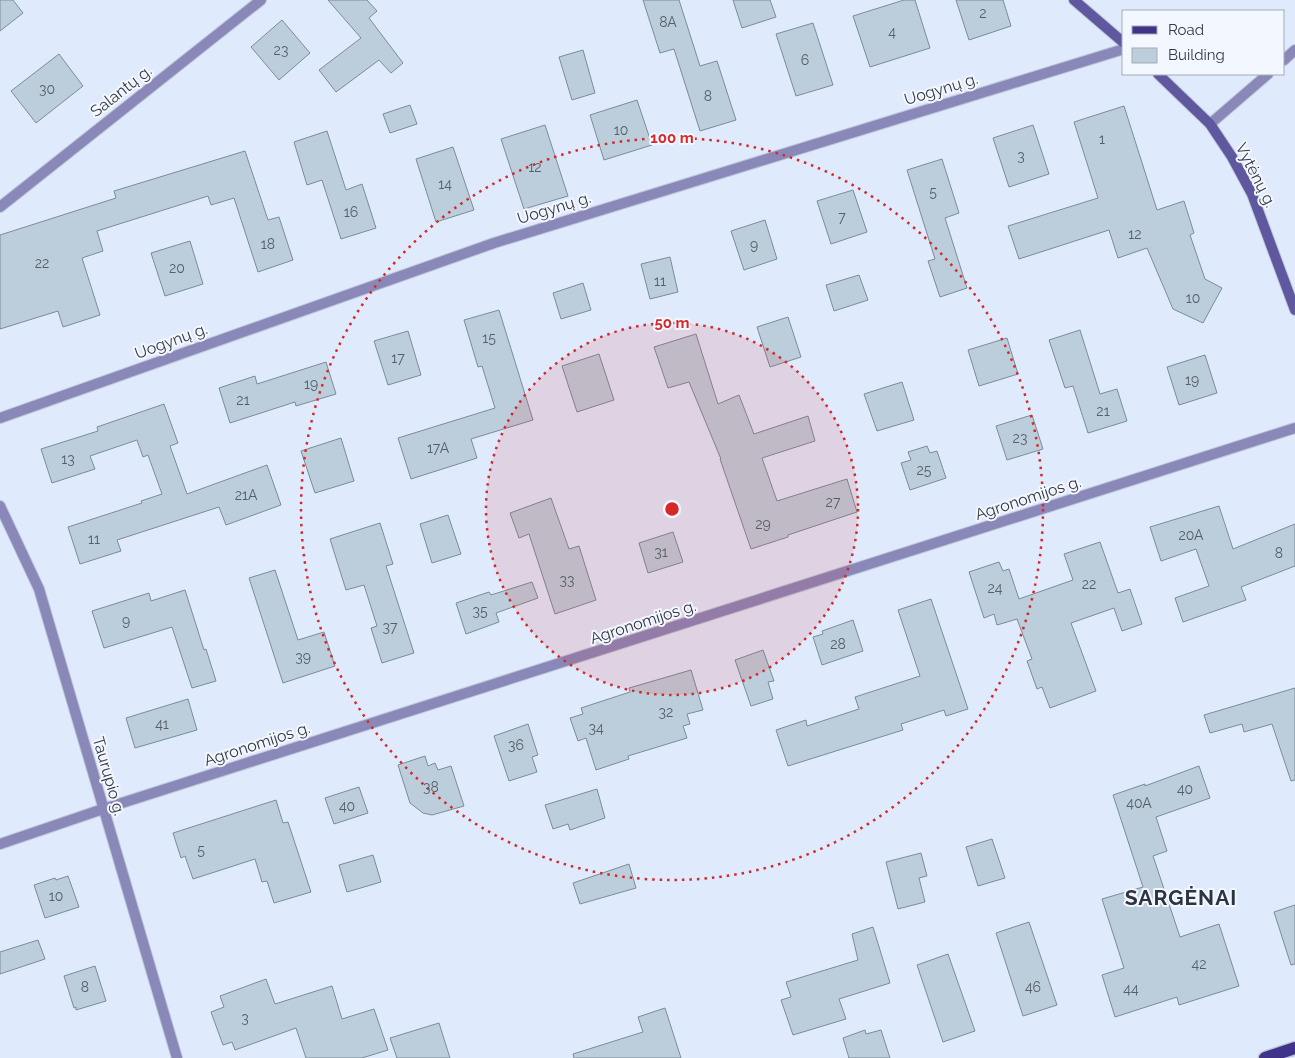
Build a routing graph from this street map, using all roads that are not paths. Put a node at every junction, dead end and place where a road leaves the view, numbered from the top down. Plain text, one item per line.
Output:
1 (261, 0) edge
2 (1074, 0) edge
3 (1122, 40) edge
4 (1122, 50) edge
5 (1295, 50) edge
6 (1285, 59) edge
7 (1159, 75) edge
8 (1267, 75) edge
9 (1210, 124) junction
10 (0, 207) edge
11 (1295, 310) edge
12 (0, 418) edge
13 (1295, 428) edge
14 (0, 506) edge
15 (103, 809) junction
16 (0, 844) edge
17 (1295, 1048) edge
18 (177, 1058) edge
19 (1265, 1058) edge

1 - 10 street, Salantų g.
2 - 3 main road
4 - 12 street, Uogynų g.
5 - 6 street
7 - 9 main road, Vytėnų g.
8 - 9 street
9 - 11 main road, Vytėnų g.
13 - 15 street, Agronomijos g.
14 - 15 street, Taurupio g.
15 - 16 street, Agronomijos g.
15 - 18 street, Taurupio g.
17 - 19 main road

